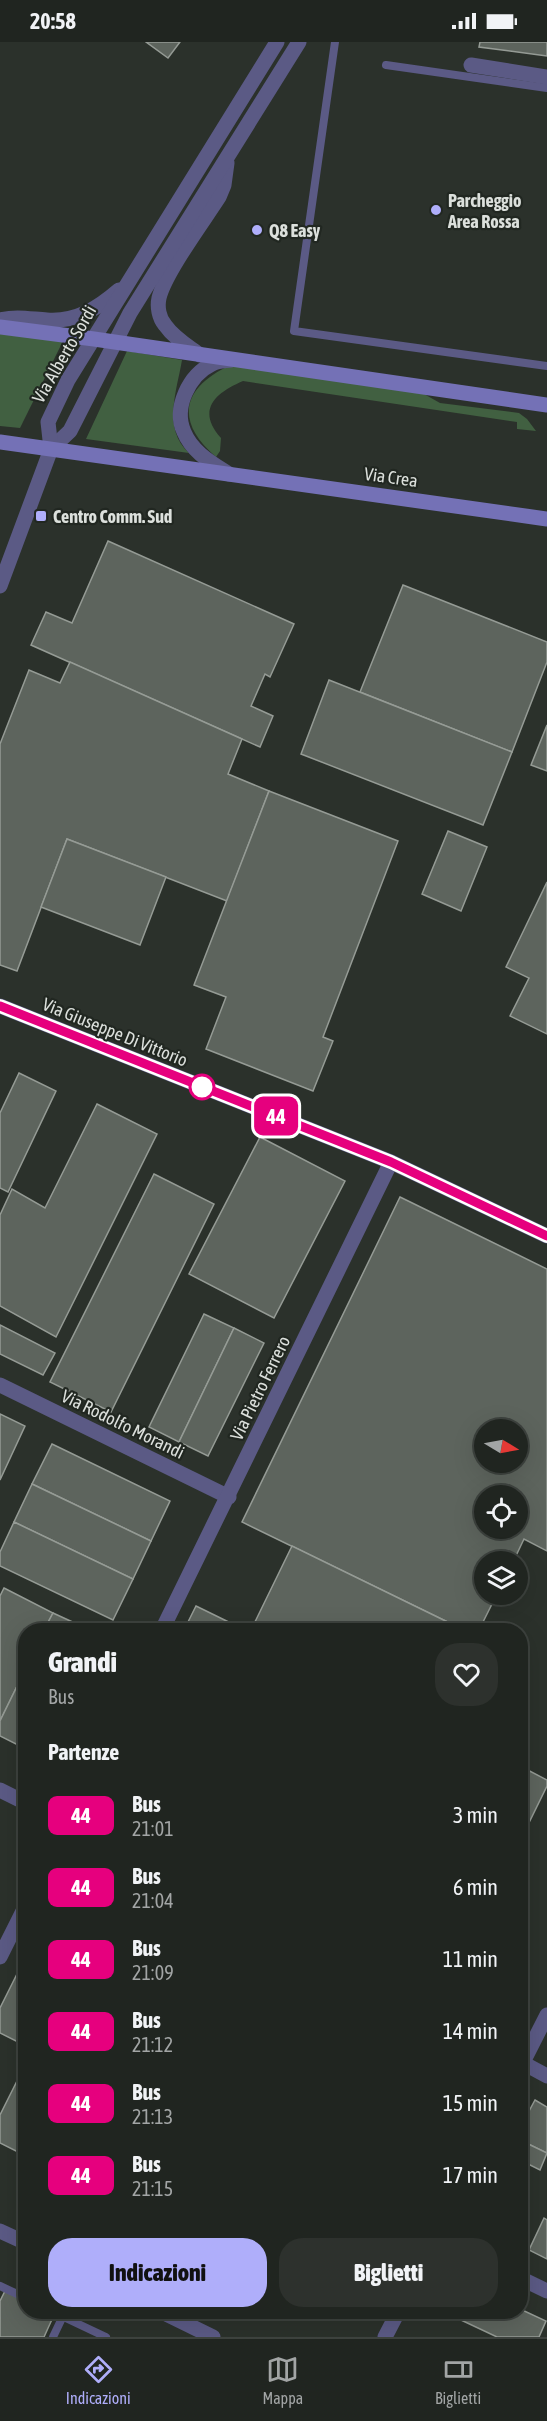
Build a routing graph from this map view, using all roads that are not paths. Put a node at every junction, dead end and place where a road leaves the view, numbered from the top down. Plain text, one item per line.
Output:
1 (299, 42) edge
2 (335, 42) edge
3 (274, 47) edge
4 (287, 61) junction
5 (386, 65) dead end
6 (471, 65) dead end
7 (547, 77) edge
8 (547, 88) edge
9 (228, 156) junction
10 (126, 285) junction
11 (0, 320) edge
12 (0, 327) edge
13 (94, 339) junction
14 (114, 342) junction
15 (200, 356) junction
16 (231, 360) junction
17 (547, 366) edge
18 (547, 405) edge
19 (0, 442) edge
20 (51, 449) junction
21 (229, 474) junction
22 (547, 519) edge
23 (0, 586) edge
24 (0, 1006) edge
25 (391, 1162) junction
26 (547, 1236) edge
27 (0, 1385) edge
28 (229, 1497) junction
29 (166, 1623) edge
30 (0, 1790) edge
31 (18, 1799) edge
32 (18, 1921) edge
33 (0, 1957) edge
34 (547, 2015) edge
35 (528, 2053) edge
36 (528, 2068) edge
37 (547, 2076) edge
38 (0, 2231) edge
39 (18, 2239) edge
40 (528, 2282) edge
41 (0, 2286) edge
42 (547, 2291) edge
43 (18, 2294) edge
44 (62, 2319) edge
45 (68, 2319) edge
46 (176, 2319) edge
47 (394, 2319) edge
48 (90, 2333) edge
49 (53, 2337) edge
50 (106, 2337) edge
51 (213, 2337) edge
52 (385, 2337) edge

1 - 4 street, Via Alberto Sordi
2 - 17 lane
3 - 4 street, Via Alberto Sordi
3 - 10 street, Via Alberto Sordi
4 - 9 street, Via Alberto Sordi
5 - 8 lane
6 - 7 street
9 - 14 street, Via Alberto Sordi
9 - 15 street, Via Alberto Sordi
10 - 11 street
10 - 13 street, Via Alberto Sordi
12 - 13 street, Via Crea
13 - 14 street, Via Crea
13 - 20 street, Via Alberto Sordi
14 - 15 street, Via Crea
14 - 20 street, Via Alberto Sordi
15 - 16 street, Via Crea
16 - 18 street, Via Crea
16 - 21 street, Via Crea
19 - 20 street, Via Crea
20 - 21 street, Via Crea
20 - 23 street
21 - 22 street, Via Crea
24 - 25 street, Via Giuseppe Di Vittorio
25 - 26 street, Via Giuseppe Di Vittorio
25 - 28 street, Via Pietro Ferrero
27 - 28 street, Via Rodolfo Morandi
28 - 29 street, Via Pietro Ferrero
30 - 31 street
32 - 33 street
34 - 35 street
36 - 37 street
38 - 39 street
40 - 42 street
41 - 43 lane
44 - 49 lane
45 - 48 lane
46 - 51 street
47 - 52 street
48 - 50 lane

